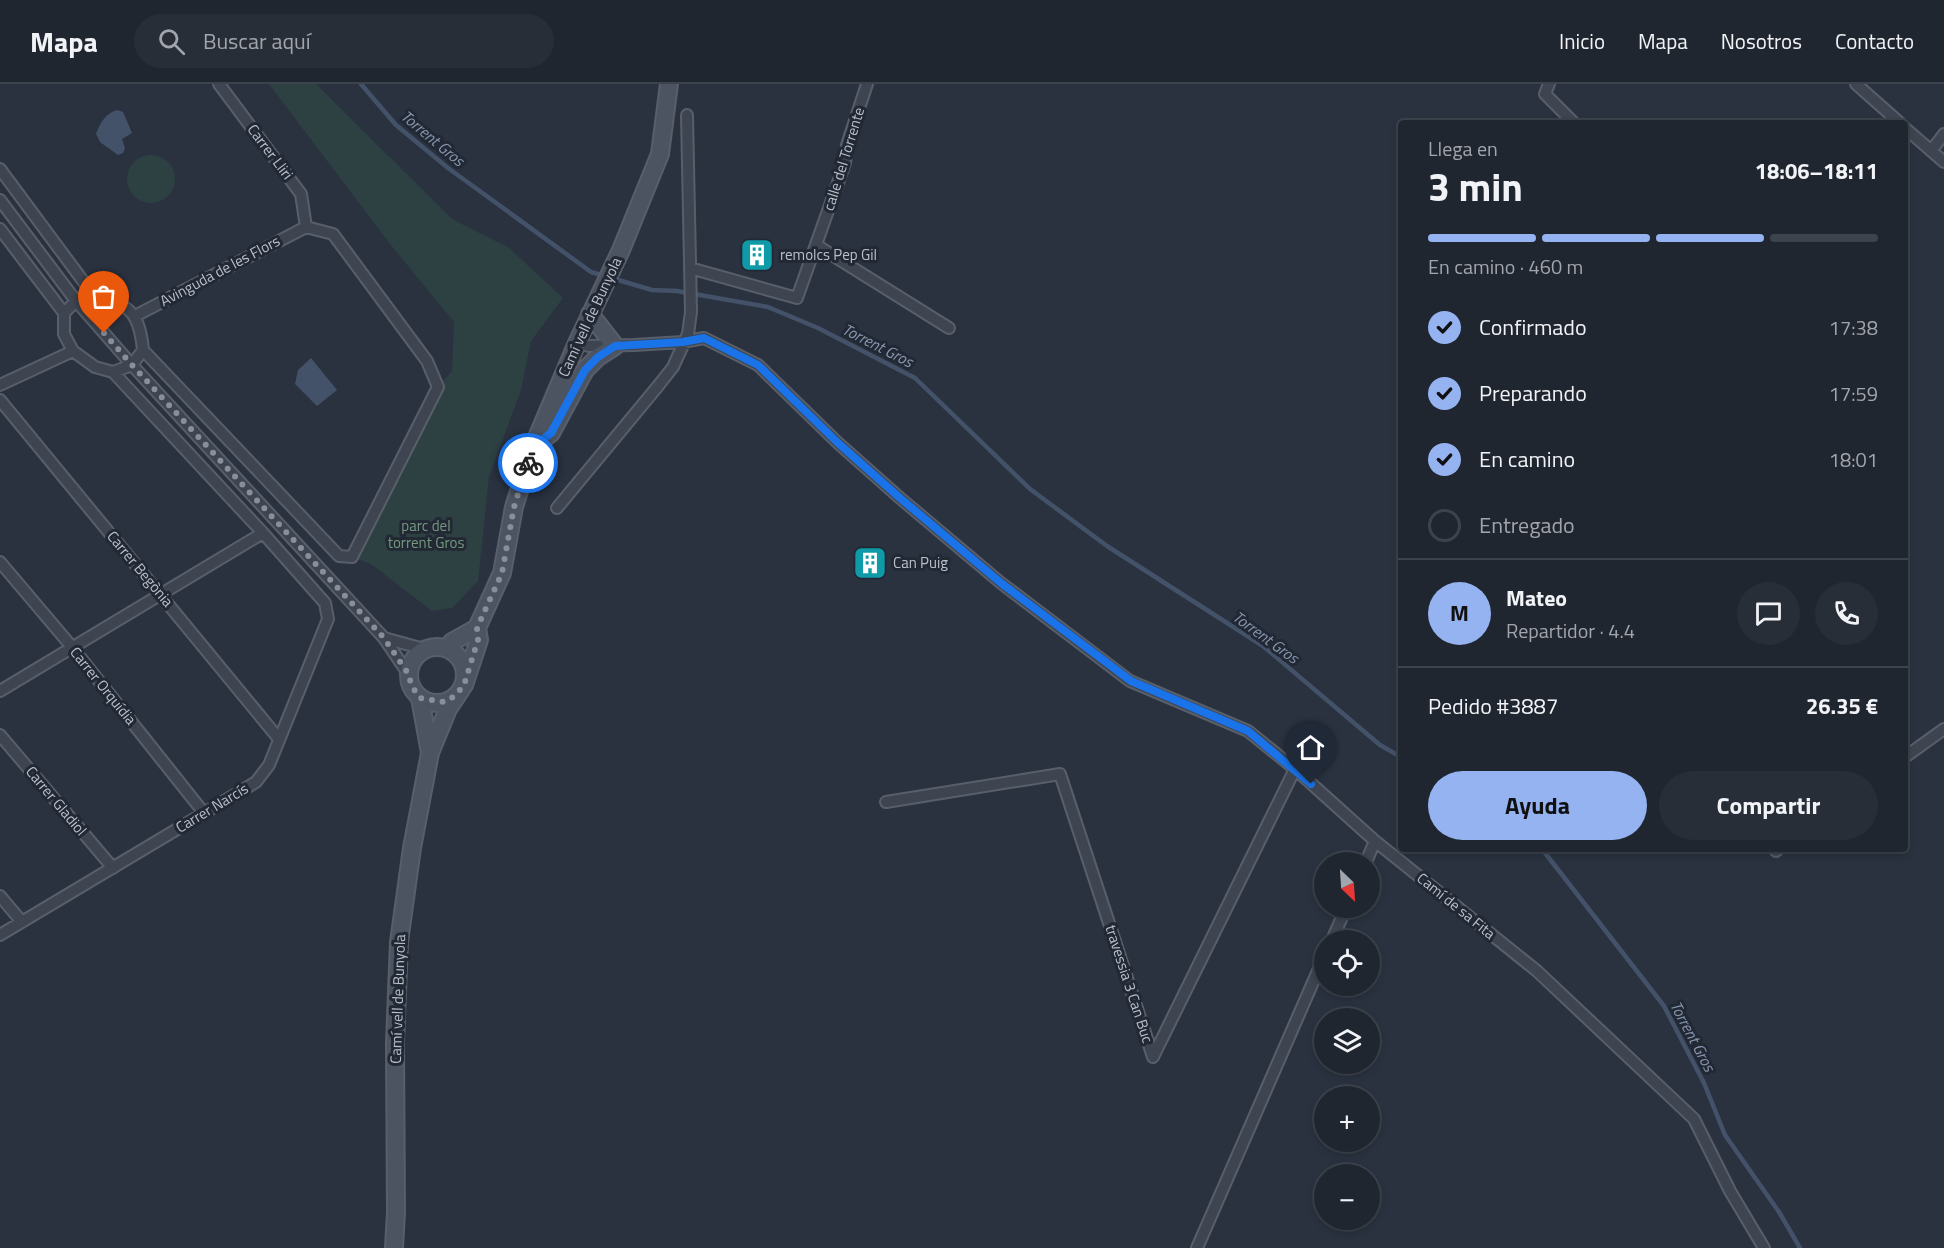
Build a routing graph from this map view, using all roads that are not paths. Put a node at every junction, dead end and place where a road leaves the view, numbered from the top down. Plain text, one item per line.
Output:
1 (219, 84) edge
2 (669, 84) edge
3 (867, 84) edge
4 (1549, 84) edge
5 (1856, 84) edge
6 (687, 115) dead end
7 (1571, 120) edge
8 (1897, 120) edge
9 (1908, 131) edge
10 (1944, 134) edge
11 (1931, 151) junction
12 (1944, 162) edge
13 (0, 169) edge
14 (0, 200) edge
15 (306, 227) junction
16 (0, 229) edge
17 (816, 245) junction
18 (690, 268) junction
19 (103, 297) junction
20 (76, 301) junction
21 (64, 313) junction
22 (590, 314) junction
23 (135, 316) junction
24 (949, 328) dead end
25 (683, 342) junction
26 (577, 343) junction
27 (615, 346) junction
28 (143, 350) junction
29 (73, 351) junction
30 (132, 365) junction
31 (113, 372) junction
32 (0, 385) edge
33 (0, 400) edge
34 (533, 447) junction
35 (557, 508) dead end
36 (263, 533) junction
37 (0, 562) edge
38 (162, 594) junction
39 (477, 628) junction
40 (384, 638) junction
41 (72, 647) junction
42 (447, 648) junction
43 (424, 649) junction
44 (409, 675) junction
45 (462, 688) junction
46 (0, 691) edge
47 (420, 698) junction
48 (1944, 729) edge
49 (0, 735) edge
50 (279, 739) junction
51 (430, 753) junction
52 (1908, 755) edge
53 (1294, 769) junction
54 (886, 802) dead end
55 (204, 813) junction
56 (1375, 841) junction
57 (1370, 852) edge
58 (113, 868) junction
59 (0, 896) edge
60 (22, 922) junction
61 (0, 935) edge
62 (1314, 980) edge
63 (394, 1248) edge
64 (1197, 1248) edge
65 (1764, 1248) edge

1 - 15 street, Carrer Lliri
2 - 22 street, Camí vell de Bunyola
3 - 17 street, calle del Torrente
4 - 7 street
5 - 8 street
6 - 18 street
9 - 11 street
10 - 11 street
11 - 12 street
13 - 19 street
14 - 20 street
15 - 23 street, Avinguda de les Flors
15 - 28 street
16 - 21 street
17 - 18 street, calle del Torrente
17 - 24 street
18 - 25 street
19 - 20 street
19 - 23 street
20 - 21 street
20 - 30 street
21 - 29 street
22 - 26 street, Camí vell de Bunyola
22 - 27 street
23 - 28 street
25 - 27 street, Camí de sa Fita
25 - 35 street
25 - 53 street, Camí de sa Fita
26 - 27 street, Camí de sa Fita
26 - 34 street, Camí vell de Bunyola
27 - 34 street
28 - 30 street
29 - 31 street
29 - 32 street
30 - 31 street
30 - 40 street
31 - 36 street
33 - 38 street, Carrer Begònia
34 - 39 street, Camí vell de Bunyola
36 - 38 street
36 - 50 street, Carrer Narcís
37 - 41 street, Carrer Orquídia
38 - 41 street
38 - 50 street, Carrer Begònia
39 - 42 street
39 - 45 street, Camí vell de Bunyola
40 - 43 street
40 - 44 street
41 - 46 street
41 - 55 street, Carrer Orquídia
42 - 43 street
42 - 45 street
43 - 44 street
44 - 47 street
45 - 47 street
45 - 51 street, Camí vell de Bunyola
47 - 51 street, Camí vell de Bunyola
48 - 52 street
49 - 58 street, Carrer Gladiol
50 - 55 street, Carrer Narcís
51 - 63 street, Camí vell de Bunyola
53 - 54 street, travessia 3 Can Buc
53 - 56 street, Camí de sa Fita
55 - 58 street, Carrer Narcís
56 - 57 street
56 - 65 street, Camí de sa Fita
58 - 60 street, Carrer Narcís
59 - 60 street
60 - 61 street, Carrer Narcís
62 - 64 street

